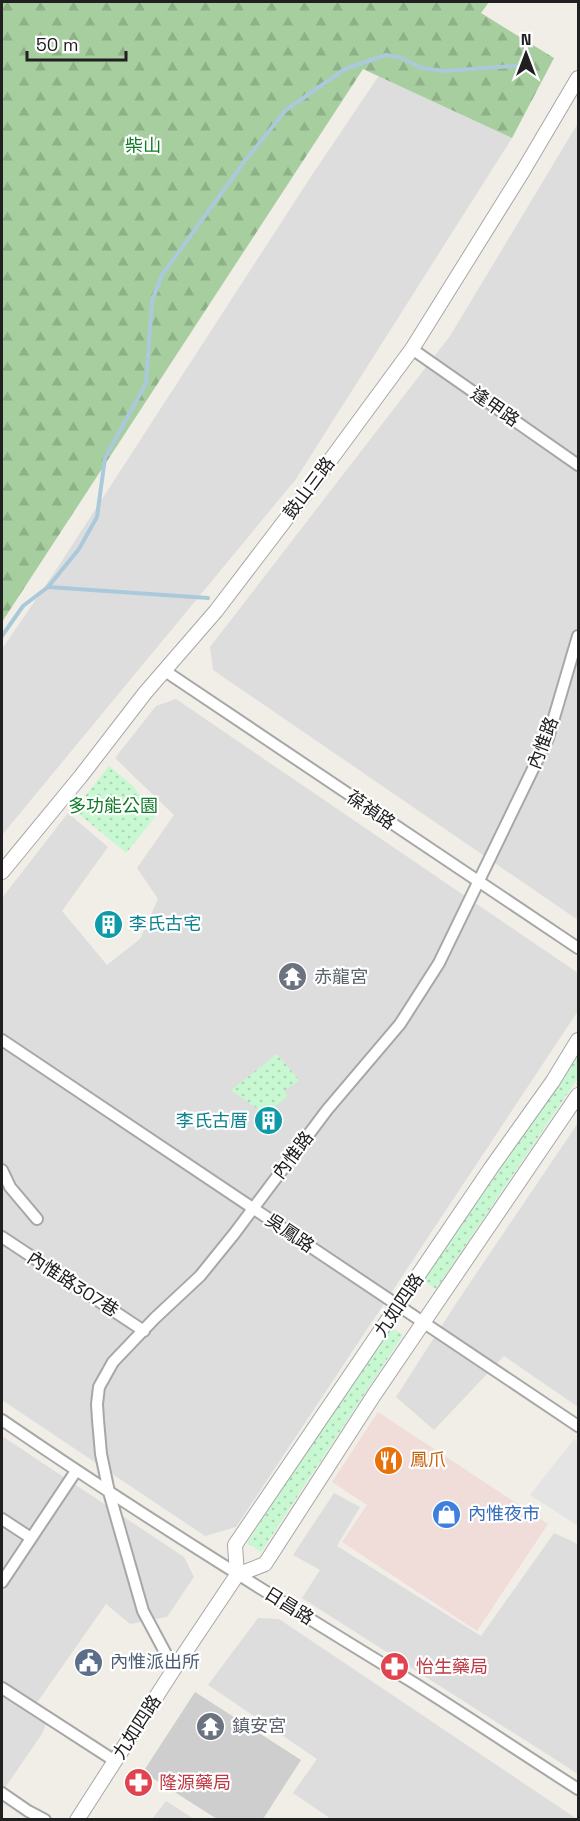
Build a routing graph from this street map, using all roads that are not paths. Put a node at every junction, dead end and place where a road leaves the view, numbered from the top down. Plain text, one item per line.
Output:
1 (579, 78) edge
2 (412, 349) junction
3 (579, 465) edge
4 (579, 636) edge
5 (165, 671) junction
6 (2, 872) edge
7 (479, 882) junction
8 (579, 948) edge
9 (2, 1040) edge
10 (579, 1040) edge
11 (579, 1095) edge
12 (2, 1170) edge
13 (253, 1208) junction
14 (38, 1219) dead end
15 (2, 1237) edge
16 (399, 1305) junction
17 (424, 1322) junction
18 (144, 1330) junction
19 (2, 1420) edge
20 (579, 1425) edge
21 (76, 1471) junction
22 (109, 1492) junction
23 (2, 1519) edge
24 (31, 1538) junction
25 (237, 1575) junction
26 (2, 1582) edge
27 (174, 1669) junction
28 (2, 1688) edge
29 (115, 1761) junction
30 (579, 1789) edge
31 (2, 1793) edge
32 (45, 1820) edge
33 (77, 1820) edge

1 - 2 street, 鼓山三路
2 - 3 street, 逢甲路
2 - 5 street, 鼓山三路
4 - 7 street, 內惟路
5 - 6 street, 鼓山三路
5 - 7 street, 葆禎路
7 - 8 street, 葆禎路
7 - 13 street, 內惟路
9 - 13 street, 吳鳳路
10 - 16 street, 九如四路
11 - 17 street, 九如四路
12 - 14 street
13 - 16 street, 吳鳳路
13 - 18 street, 內惟路
15 - 18 street, 內惟路307巷
16 - 17 street, 吳鳳路
16 - 25 street, 九如四路
17 - 20 street, 吳鳳路
17 - 25 street, 九如四路
18 - 22 street, 內惟路
19 - 21 street, 日昌路
21 - 22 street, 日昌路
21 - 24 street
22 - 25 street, 日昌路
22 - 27 street, 內惟路
23 - 24 street
24 - 26 street
25 - 27 street, 九如四路
25 - 30 street, 日昌路
27 - 29 street, 九如四路
28 - 29 street
29 - 33 street, 九如四路
31 - 32 street

